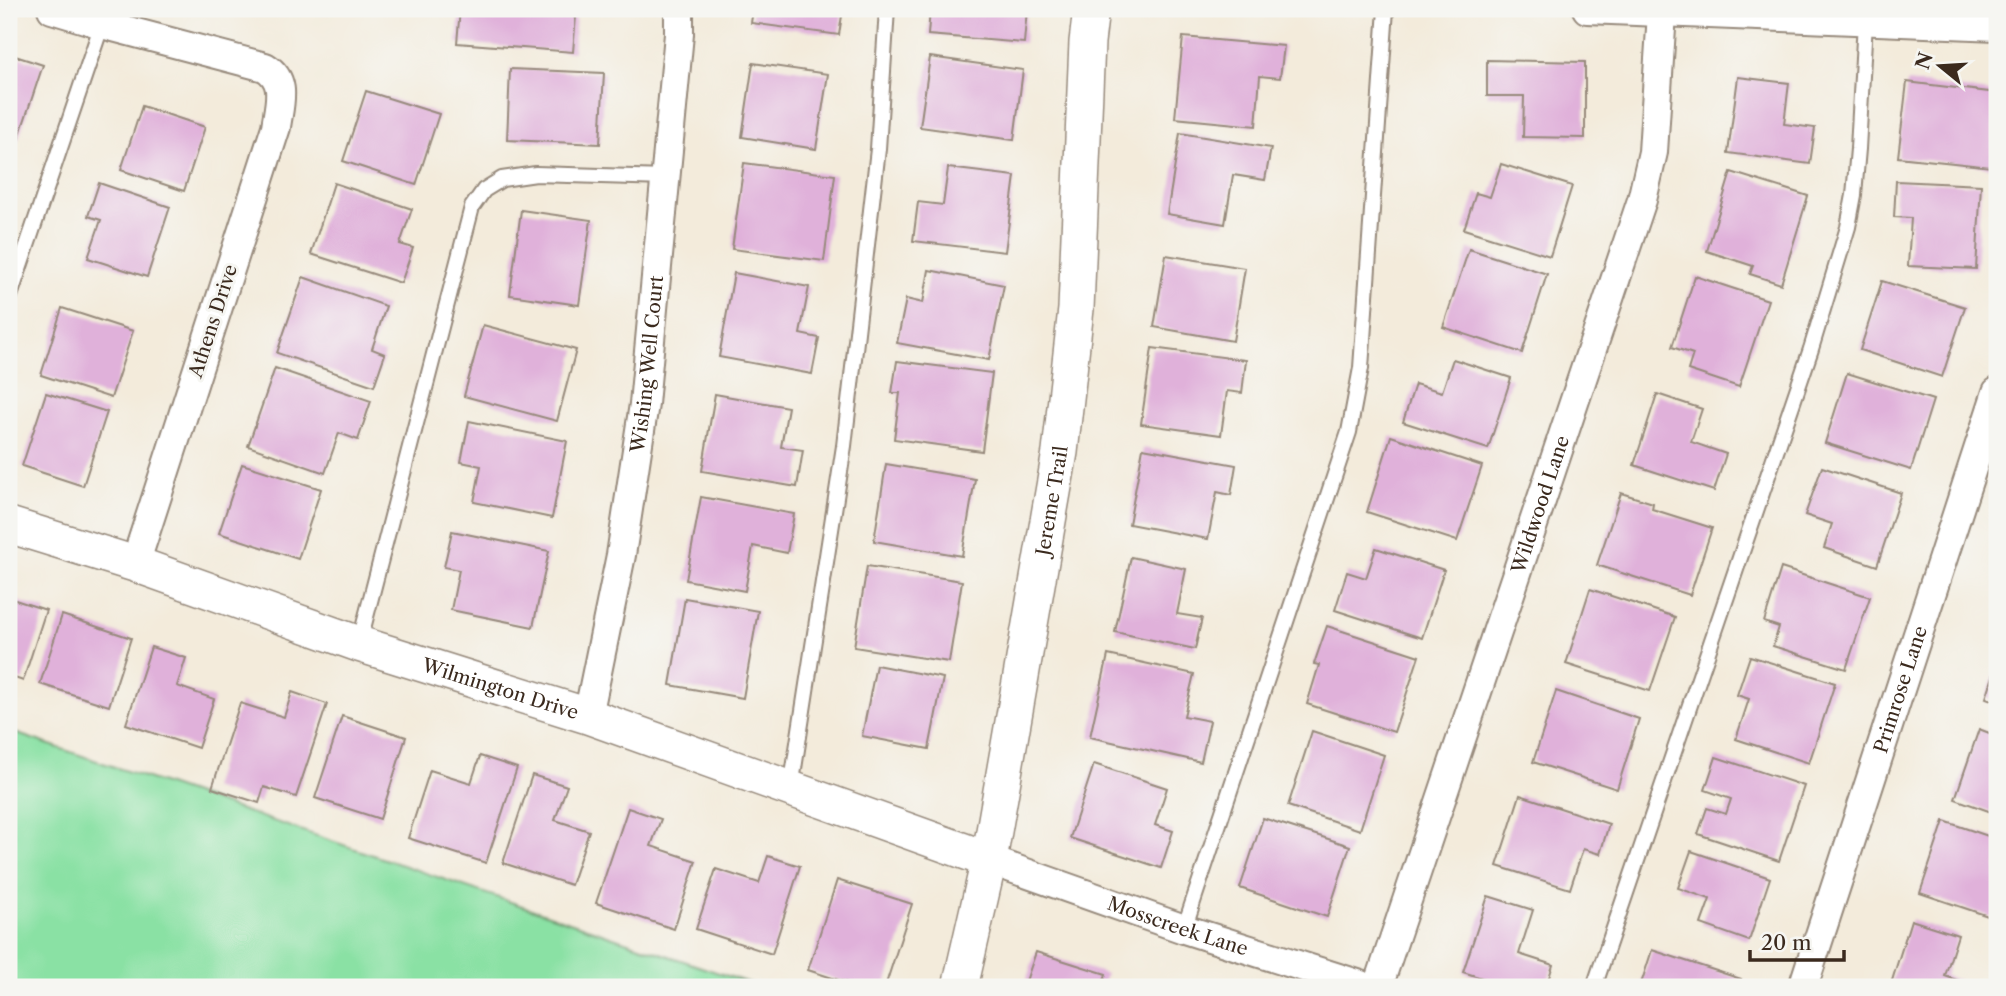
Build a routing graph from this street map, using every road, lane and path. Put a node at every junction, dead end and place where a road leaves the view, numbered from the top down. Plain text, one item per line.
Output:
1 (52, 9) edge
2 (679, 9) edge
3 (887, 9) edge
4 (1091, 9) edge
5 (1387, 9) edge
6 (1587, 9) edge
7 (1662, 13) junction
8 (1865, 21) junction
9 (102, 24) junction
10 (1997, 26) edge
11 (666, 178) junction
12 (9, 299) edge
13 (1997, 392) edge
14 (9, 525) edge
15 (135, 564) junction
16 (359, 644) junction
17 (588, 716) junction
18 (791, 788) junction
19 (989, 860) junction
20 (1184, 929) junction
21 (960, 987) edge
22 (1367, 987) edge
23 (1378, 987) edge
24 (1594, 987) edge
25 (1803, 987) edge

1 - 9 street
2 - 11 street, Wishing Well Court
3 - 18 lane
4 - 19 street, Jereme Trail
5 - 20 lane
6 - 7 street
7 - 8 street
7 - 23 street, Wildwood Lane
8 - 10 street
8 - 24 lane
9 - 12 lane
9 - 15 street, Athens Drive
11 - 16 lane
11 - 17 street, Wishing Well Court
13 - 25 street, Primrose Lane
14 - 15 street, Wilmington Drive
15 - 16 street, Wilmington Drive
16 - 17 street, Wilmington Drive
17 - 18 street, Wilmington Drive
18 - 19 street, Wilmington Drive
19 - 20 street, Mosscreek Lane
19 - 21 street, Jereme Trail
20 - 22 street, Mosscreek Lane

